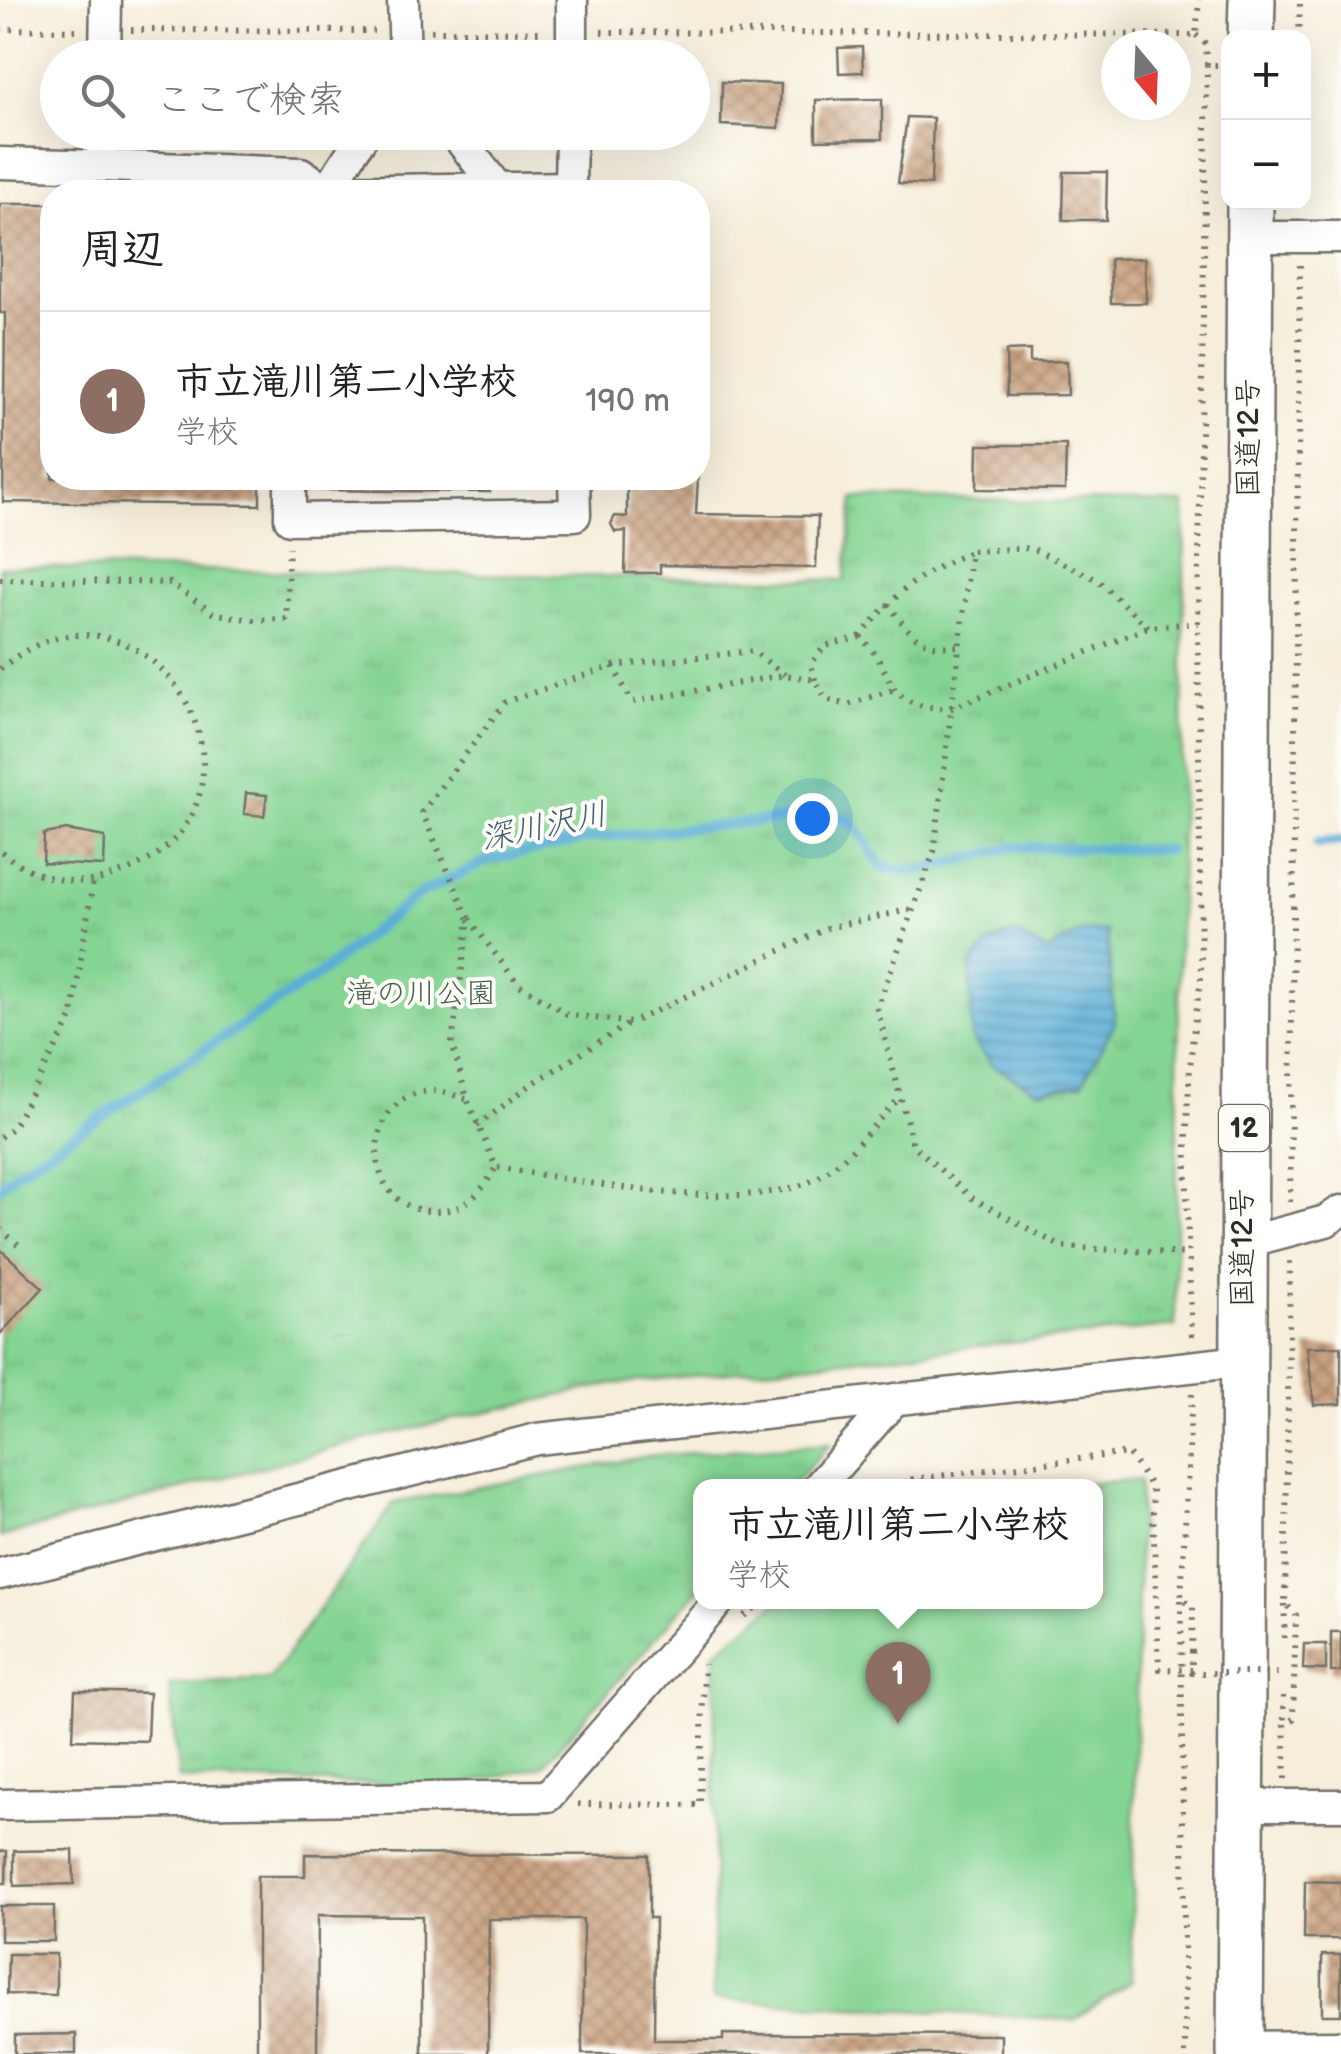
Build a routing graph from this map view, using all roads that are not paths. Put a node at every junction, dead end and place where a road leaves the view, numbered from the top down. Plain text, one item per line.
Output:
1 (403, 0) edge
2 (572, 0) edge
3 (1252, 0) edge
4 (1251, 30) edge
5 (404, 40) edge
6 (572, 40) edge
7 (102, 150) edge
8 (353, 150) edge
9 (468, 150) edge
10 (571, 150) edge
11 (0, 163) edge
12 (102, 166) junction
13 (311, 180) edge
14 (334, 180) edge
15 (491, 180) edge
16 (570, 180) edge
17 (1250, 220) edge
18 (1341, 237) edge
19 (290, 490) edge
20 (574, 490) edge
21 (1341, 1210) edge
22 (1243, 1243) junction
23 (1243, 1360) junction
24 (895, 1399) junction
25 (824, 1479) edge
26 (0, 1574) edge
27 (725, 1613) edge
28 (0, 1804) edge
29 (1240, 1805) junction
30 (1341, 1805) edge
31 (1341, 2046) edge
32 (1240, 2051) edge

1 - 5 street
2 - 6 street
3 - 4 highway
7 - 12 street
8 - 14 street
9 - 15 street
10 - 16 street
11 - 12 street
12 - 13 street
17 - 18 street
17 - 22 highway, 国道12号 / 12
19 - 20 street
21 - 22 street
22 - 23 highway, 国道12号 / 12
23 - 24 street
23 - 29 highway, 国道12号 / 12
24 - 25 street
24 - 26 street
27 - 28 street
29 - 30 street
29 - 32 highway, 国道12号 / 12
31 - 32 street

